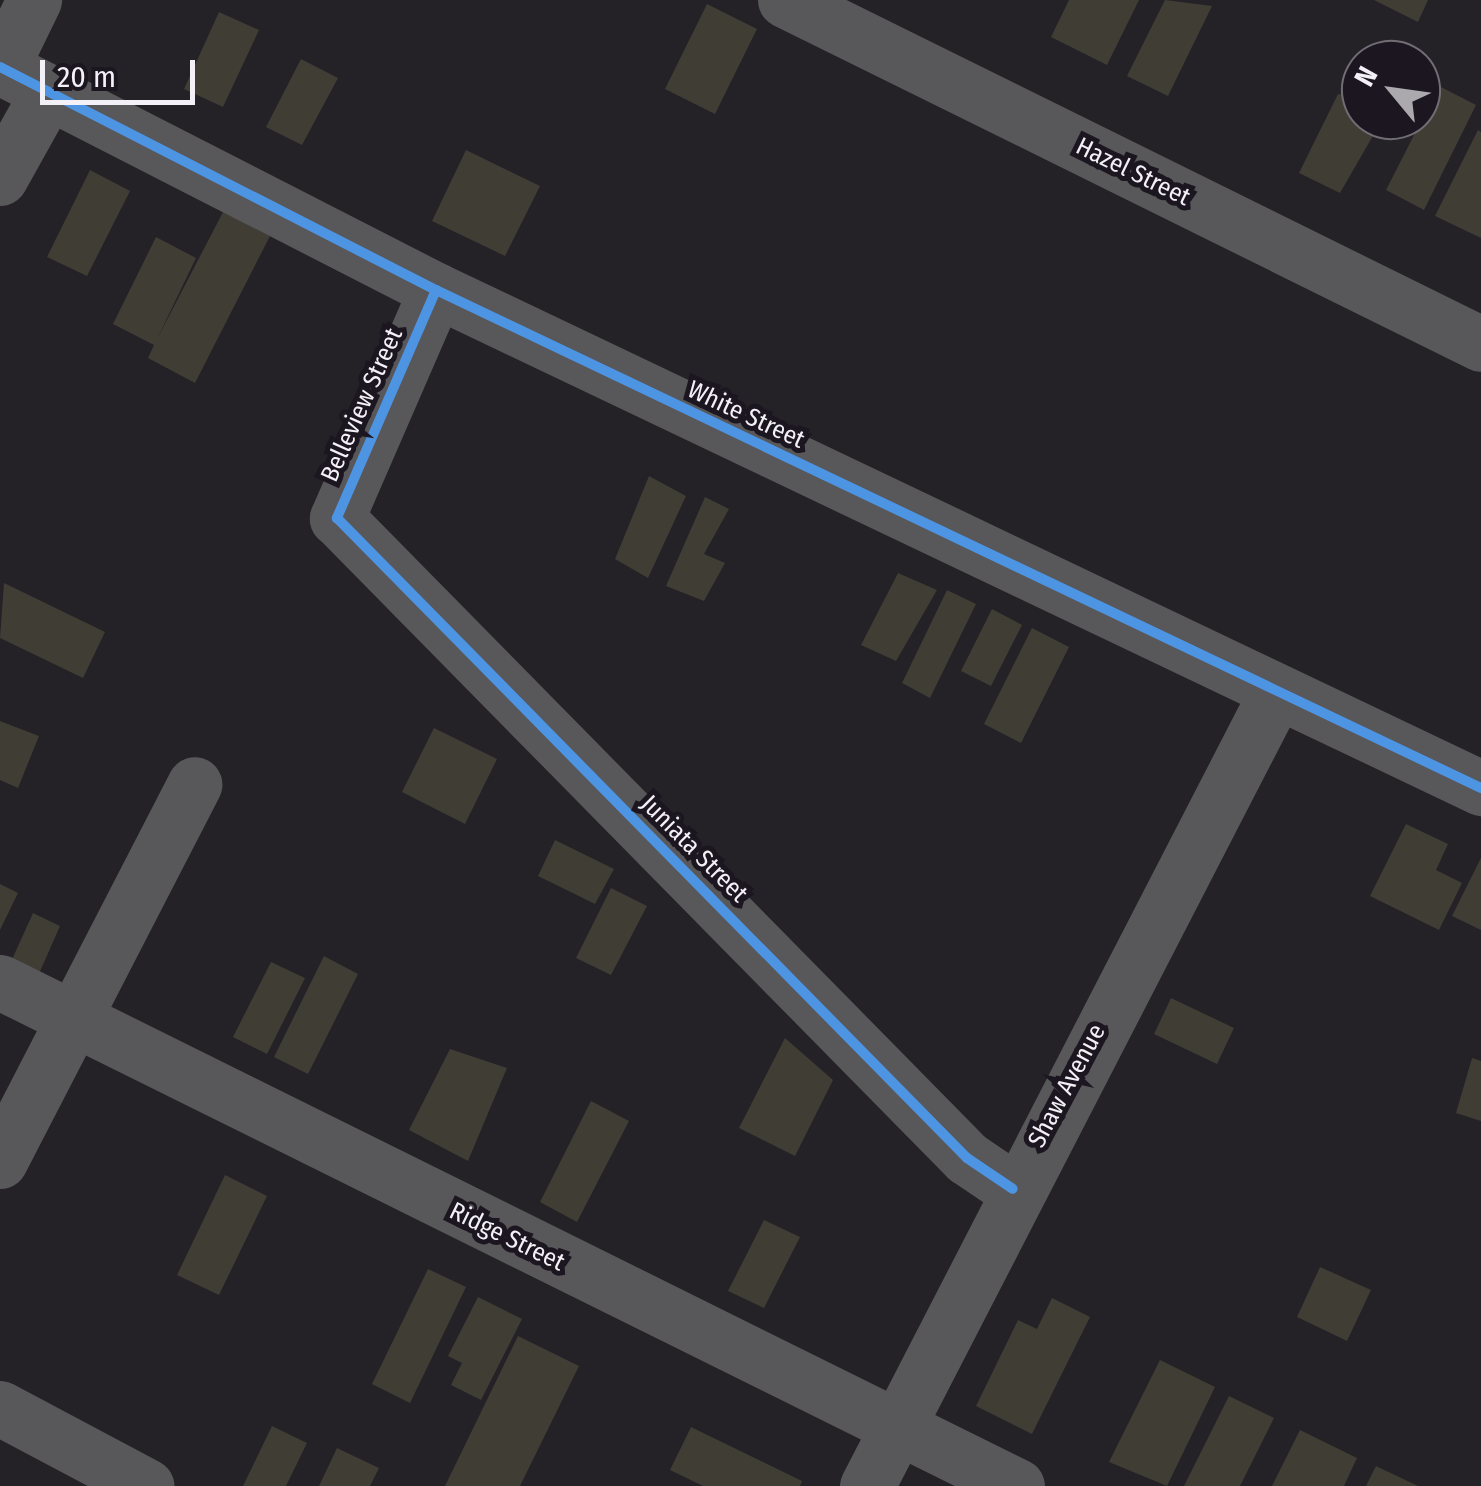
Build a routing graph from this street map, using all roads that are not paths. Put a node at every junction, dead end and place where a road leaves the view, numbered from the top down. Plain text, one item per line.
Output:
1 (34, 0) edge
2 (785, 0) edge
3 (17, 76) edge
4 (0, 178) edge
5 (436, 290) junction
6 (1481, 344) edge
7 (350, 535) joint
8 (1277, 690) junction
9 (195, 784) dead end
10 (1481, 788) edge
11 (0, 982) edge
12 (72, 1020) junction
13 (0, 1162) edge
14 (1012, 1189) junction
15 (0, 1408) edge
16 (894, 1429) junction
17 (122, 1480) edge
18 (867, 1486) edge
19 (1017, 1486) edge

1 - 3 street
2 - 6 street, Hazel Street
3 - 4 street
3 - 5 street, White Street
5 - 7 street, Belleview Street
5 - 8 street, White Street
7 - 14 street, Juniata Street
8 - 10 street, White Street
8 - 14 street, Shaw Avenue
9 - 12 street
11 - 12 street, Ridge Street
12 - 13 street
12 - 16 street, Ridge Street
14 - 16 street, Shaw Avenue
15 - 17 street
16 - 18 street, Shaw Avenue
16 - 19 street, Ridge Street

